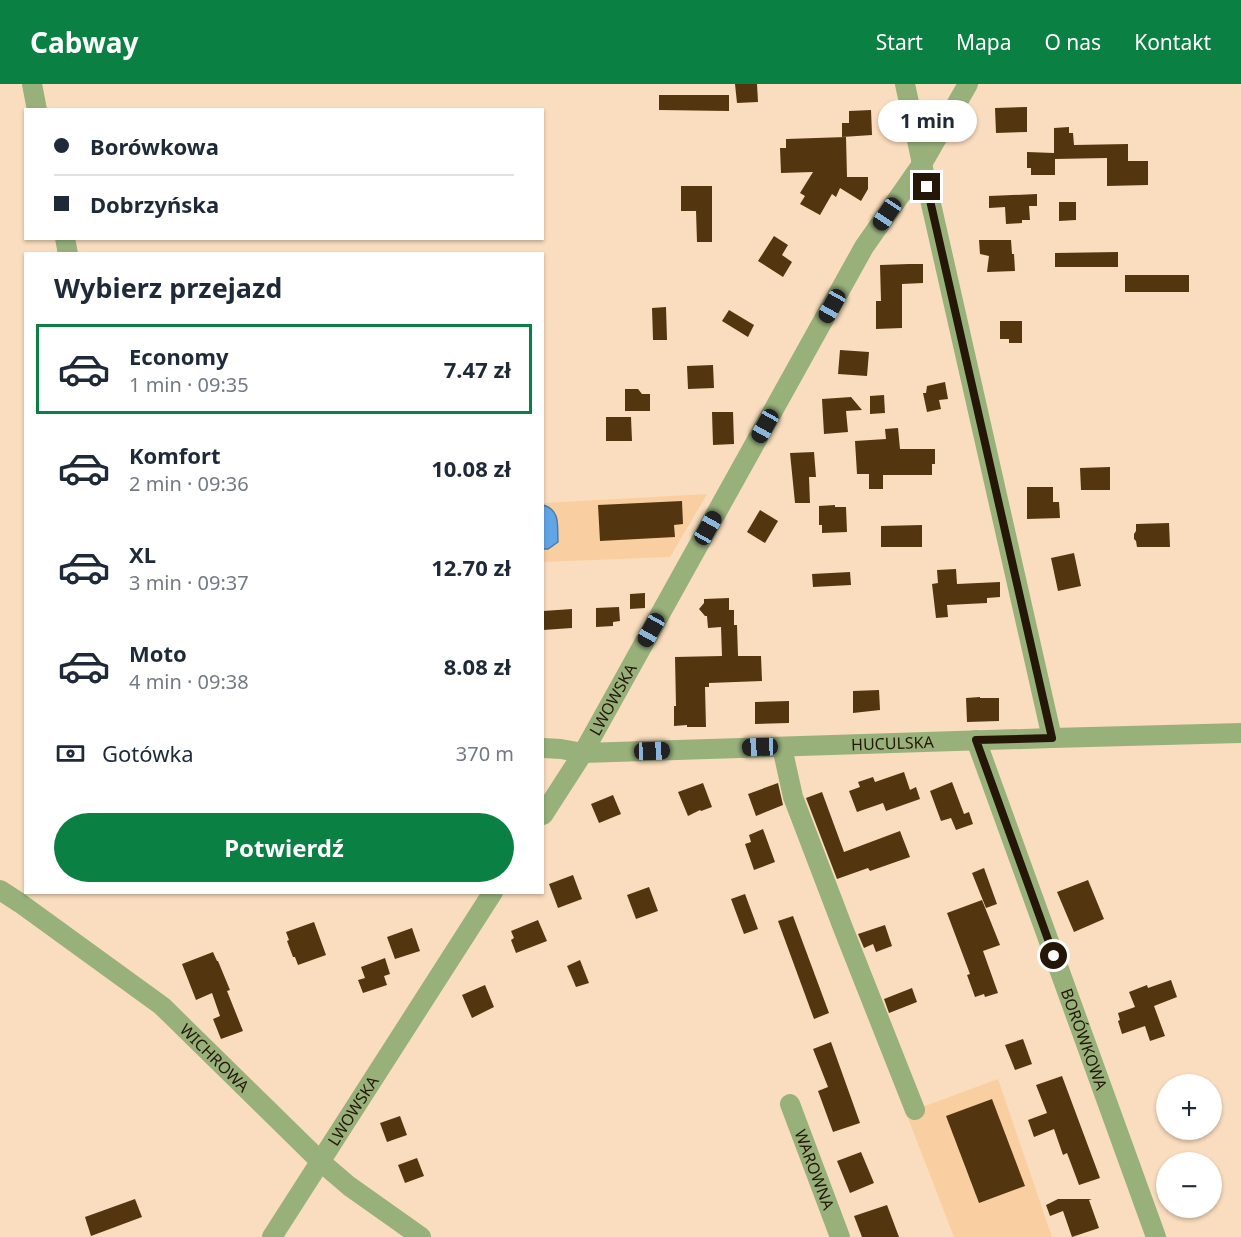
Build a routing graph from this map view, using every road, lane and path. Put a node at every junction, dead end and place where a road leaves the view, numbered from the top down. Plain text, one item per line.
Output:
1 (32, 84) edge
2 (905, 84) edge
3 (968, 84) edge
4 (37, 108) edge
5 (921, 164) junction
6 (1241, 733) edge
7 (1052, 738) junction
8 (976, 740) junction
9 (782, 747) junction
10 (544, 748) edge
11 (583, 753) junction
12 (544, 812) edge
13 (0, 890) edge
14 (492, 894) edge
15 (790, 1104) dead end
16 (915, 1110) dead end
17 (321, 1162) junction
18 (272, 1237) edge
19 (421, 1237) edge
20 (840, 1237) edge
21 (1156, 1237) edge

1 - 4 street
2 - 5 street
3 - 5 street, LWOWSKA
5 - 7 street
5 - 11 street, LWOWSKA
6 - 7 street, HUCULSKA
7 - 8 street, HUCULSKA
8 - 9 street, HUCULSKA
8 - 21 street, BORÓWKOWA
9 - 11 street, HUCULSKA
9 - 16 street
10 - 11 street, HUCULSKA
11 - 12 street, LWOWSKA
13 - 17 street, WICHROWA
14 - 17 street, LWOWSKA
15 - 20 street, WAROWNA
17 - 18 street, LWOWSKA
17 - 19 street, WICHROWA

